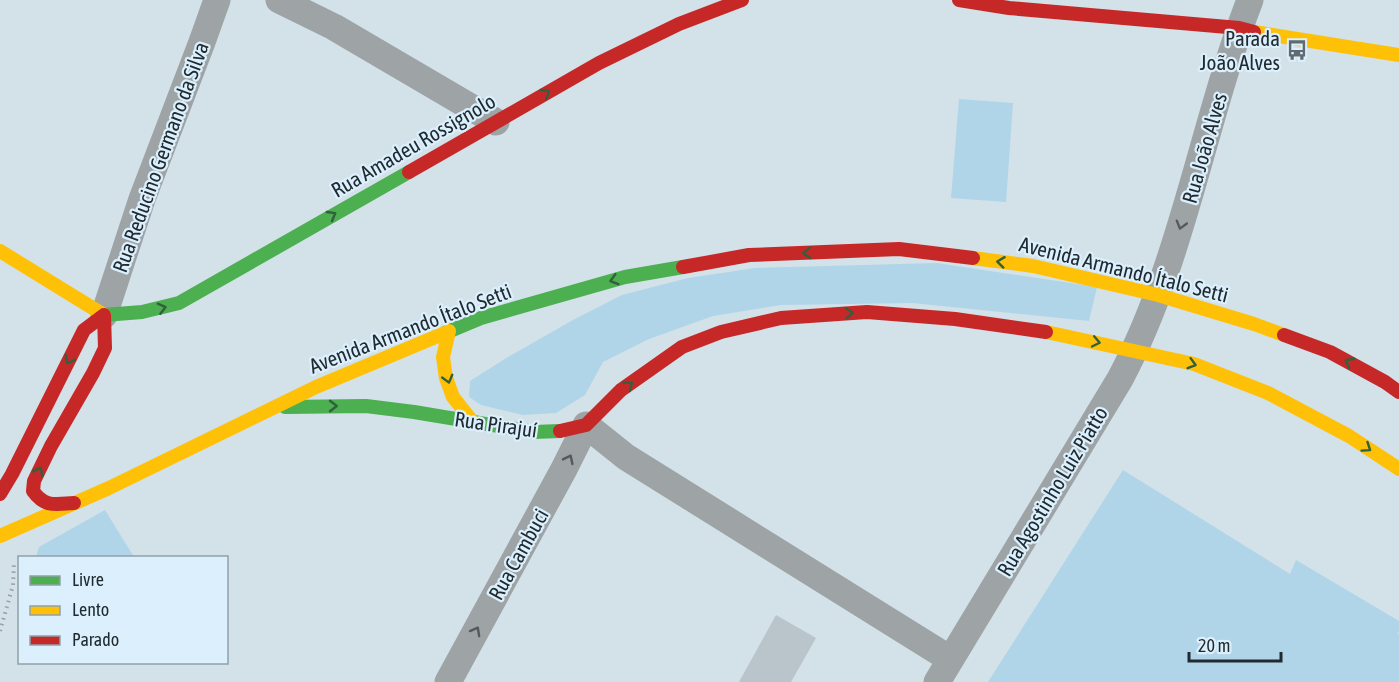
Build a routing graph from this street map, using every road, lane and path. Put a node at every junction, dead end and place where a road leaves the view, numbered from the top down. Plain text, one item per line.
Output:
1 (217, 0) edge
2 (279, 0) edge
3 (742, 0) edge
4 (959, 0) edge
5 (1250, 0) edge
6 (1239, 28) junction
7 (1399, 55) edge
8 (496, 122) junction
9 (0, 251) edge
10 (1158, 295) junction
11 (104, 315) junction
12 (449, 331) junction
13 (1135, 350) junction
14 (1399, 392) edge
15 (274, 407) junction
16 (472, 421) junction
17 (586, 425) junction
18 (1399, 469) edge
19 (0, 494) edge
20 (74, 502) junction
21 (0, 535) edge
22 (13, 585) dead end
23 (0, 631) edge
24 (944, 671) edge
25 (448, 682) edge

1 - 11 street, Rua Reducino Germano da Silva
2 - 8 street
8 -> 3 main road, Rua Amadeu Rossignolo
4 - 6 main road
5 - 6 street, Rua João Alves
6 - 7 main road
6 -> 10 street, Rua João Alves
11 -> 8 main road, Rua Amadeu Rossignolo
9 - 11 main road
10 -> 12 main road, Avenida Armando Ítalo Setti
10 - 13 street, Rua Agostinho Luiz Piatto
14 -> 10 main road, Avenida Armando Ítalo Setti
11 -> 19 main road
20 -> 11 main road, Rua Reducino Germano da Silva
12 - 15 main road, Avenida Armando Ítalo Setti
12 -> 16 main road
17 -> 13 main road
13 -> 18 main road
13 - 24 street, Rua Agostinho Luiz Piatto
15 -> 16 main road, Rua Pirajuí
15 - 20 main road, Rua Pirajuí
16 - 17 main road, Rua Pirajuí
17 - 24 street
25 -> 17 street, Rua Cambuci
20 - 21 main road, Rua Pirajuí
22 - 23 path

